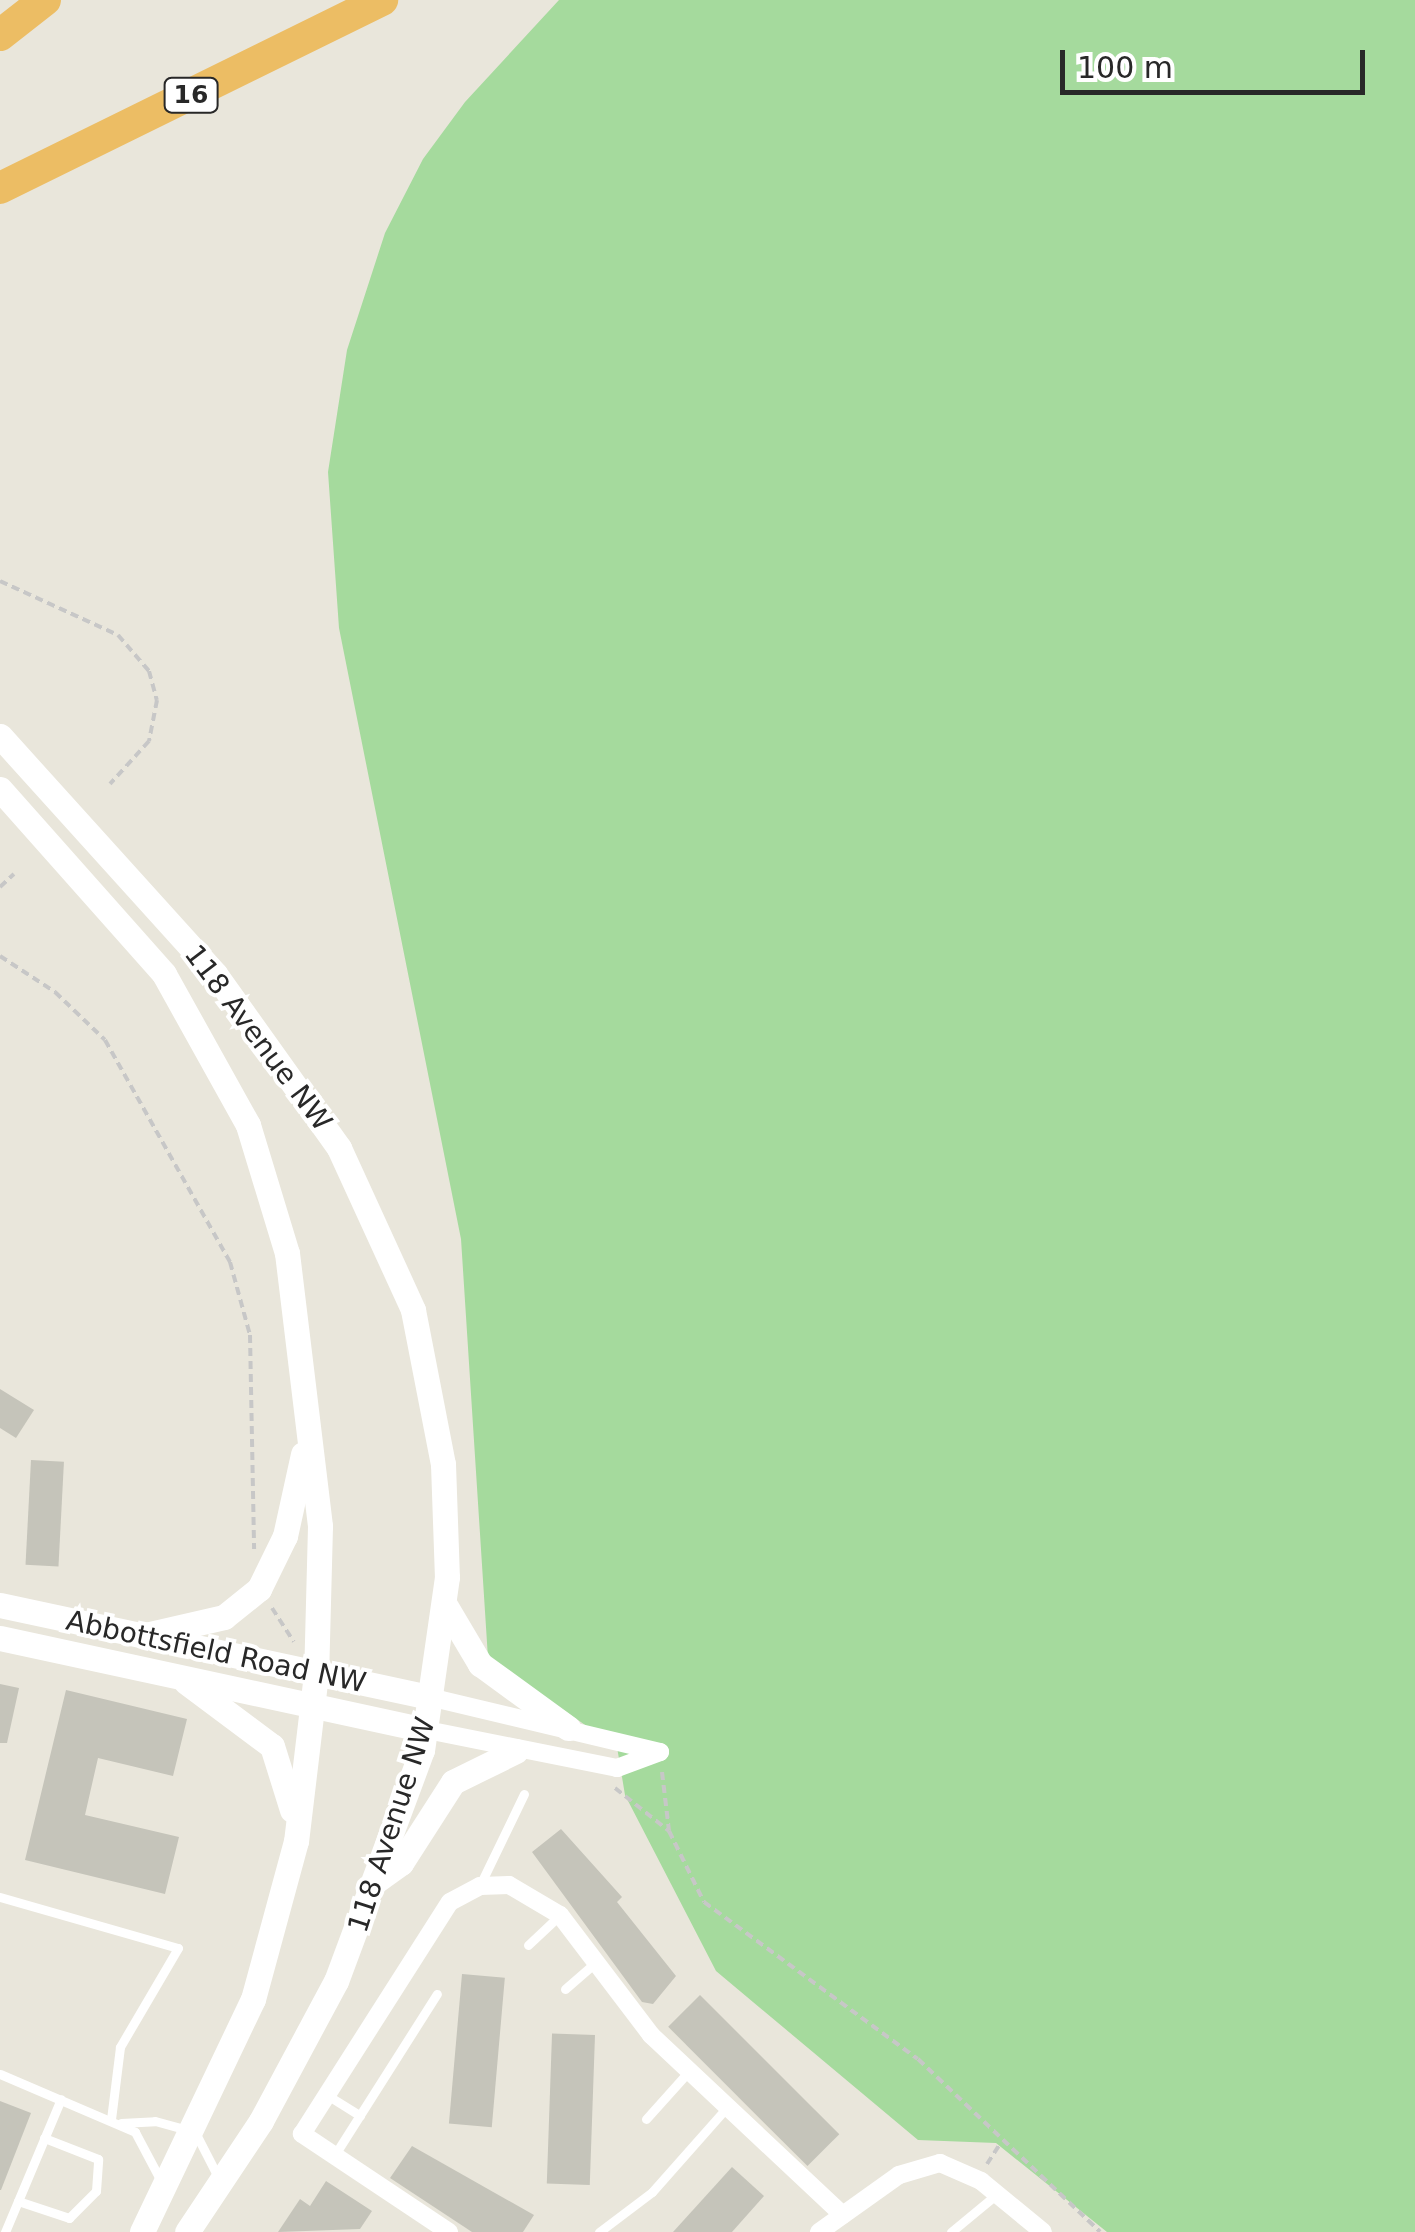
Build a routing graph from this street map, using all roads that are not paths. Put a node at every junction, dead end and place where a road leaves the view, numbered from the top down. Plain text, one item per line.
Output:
1 (45, 0) edge
2 (382, 0) edge
3 (0, 35) edge
4 (120, 130) junction
5 (0, 188) edge
6 (0, 205) edge
7 (0, 736) edge
8 (0, 789) edge
9 (308, 1424) junction
10 (445, 1605) junction
11 (0, 1606) edge
12 (137, 1636) junction
13 (0, 1638) edge
14 (316, 1674) junction
15 (178, 1676) junction
16 (433, 1698) junction
17 (313, 1706) junction
18 (568, 1728) junction
19 (427, 1730) junction
20 (516, 1751) junction
21 (524, 1794) dead end
22 (296, 1842) junction
23 (376, 1881) junction
24 (480, 1886) junction
25 (0, 1897) edge
26 (560, 1916) junction
27 (528, 1945) dead end
28 (596, 1963) junction
29 (566, 1990) dead end
30 (438, 1994) dead end
31 (690, 2070) junction
32 (0, 2074) edge
33 (327, 2095) junction
34 (61, 2099) junction
35 (728, 2105) junction
36 (360, 2116) junction
37 (646, 2118) dead end
38 (116, 2121) junction
39 (195, 2132) junction
40 (44, 2138) junction
41 (334, 2156) junction
42 (219, 2183) junction
43 (996, 2194) junction
44 (18, 2201) junction
45 (157, 2207) junction
46 (843, 2215) junction
47 (6, 2232) edge
48 (142, 2232) edge
49 (187, 2232) edge
50 (449, 2232) edge
51 (599, 2232) edge
52 (819, 2232) edge
53 (951, 2232) edge
54 (1043, 2232) edge

1 - 3 highway
2 - 4 highway, 16
4 - 5 highway, 16
4 - 6 highway
7 - 10 main road, 118 Avenue NW
8 - 9 main road, 118 Avenue NW
9 - 12 main road
9 - 14 main road, 118 Avenue NW
10 - 16 main road, 118 Avenue NW
10 - 18 main road
11 - 12 main road, Abbottsfield Road NW
12 - 14 main road, Abbottsfield Road NW
13 - 15 main road, Abbottsfield Road NW
14 - 16 main road, Abbottsfield Road NW
14 - 17 main road, 118 Avenue NW
15 - 17 main road, Abbottsfield Road NW
15 - 22 main road
16 - 18 street
16 - 19 main road, 118 Avenue NW
17 - 19 main road, Abbottsfield Road NW
17 - 22 main road, 118 Avenue NW
18 - 20 street
19 - 20 street
19 - 23 main road, 118 Avenue NW
20 - 23 main road
21 - 24 lane
22 - 39 main road, 118 Avenue NW
23 - 42 main road, 118 Avenue NW
24 - 26 street
24 - 33 street
25 - 38 lane
26 - 27 lane
26 - 28 street
28 - 29 lane
28 - 31 street
30 - 36 lane
31 - 35 street
31 - 37 lane
32 - 34 lane
33 - 36 lane
33 - 41 street
34 - 38 lane
34 - 40 lane
35 - 46 street
35 - 51 lane
36 - 41 lane
38 - 39 lane
38 - 45 lane
39 - 42 lane
39 - 45 main road, 118 Avenue NW
40 - 44 lane
40 - 44 lane
41 - 50 street
42 - 49 main road, 118 Avenue NW
43 - 46 street
43 - 53 lane
43 - 54 street
44 - 47 lane
45 - 48 main road, 118 Avenue NW
46 - 52 street

